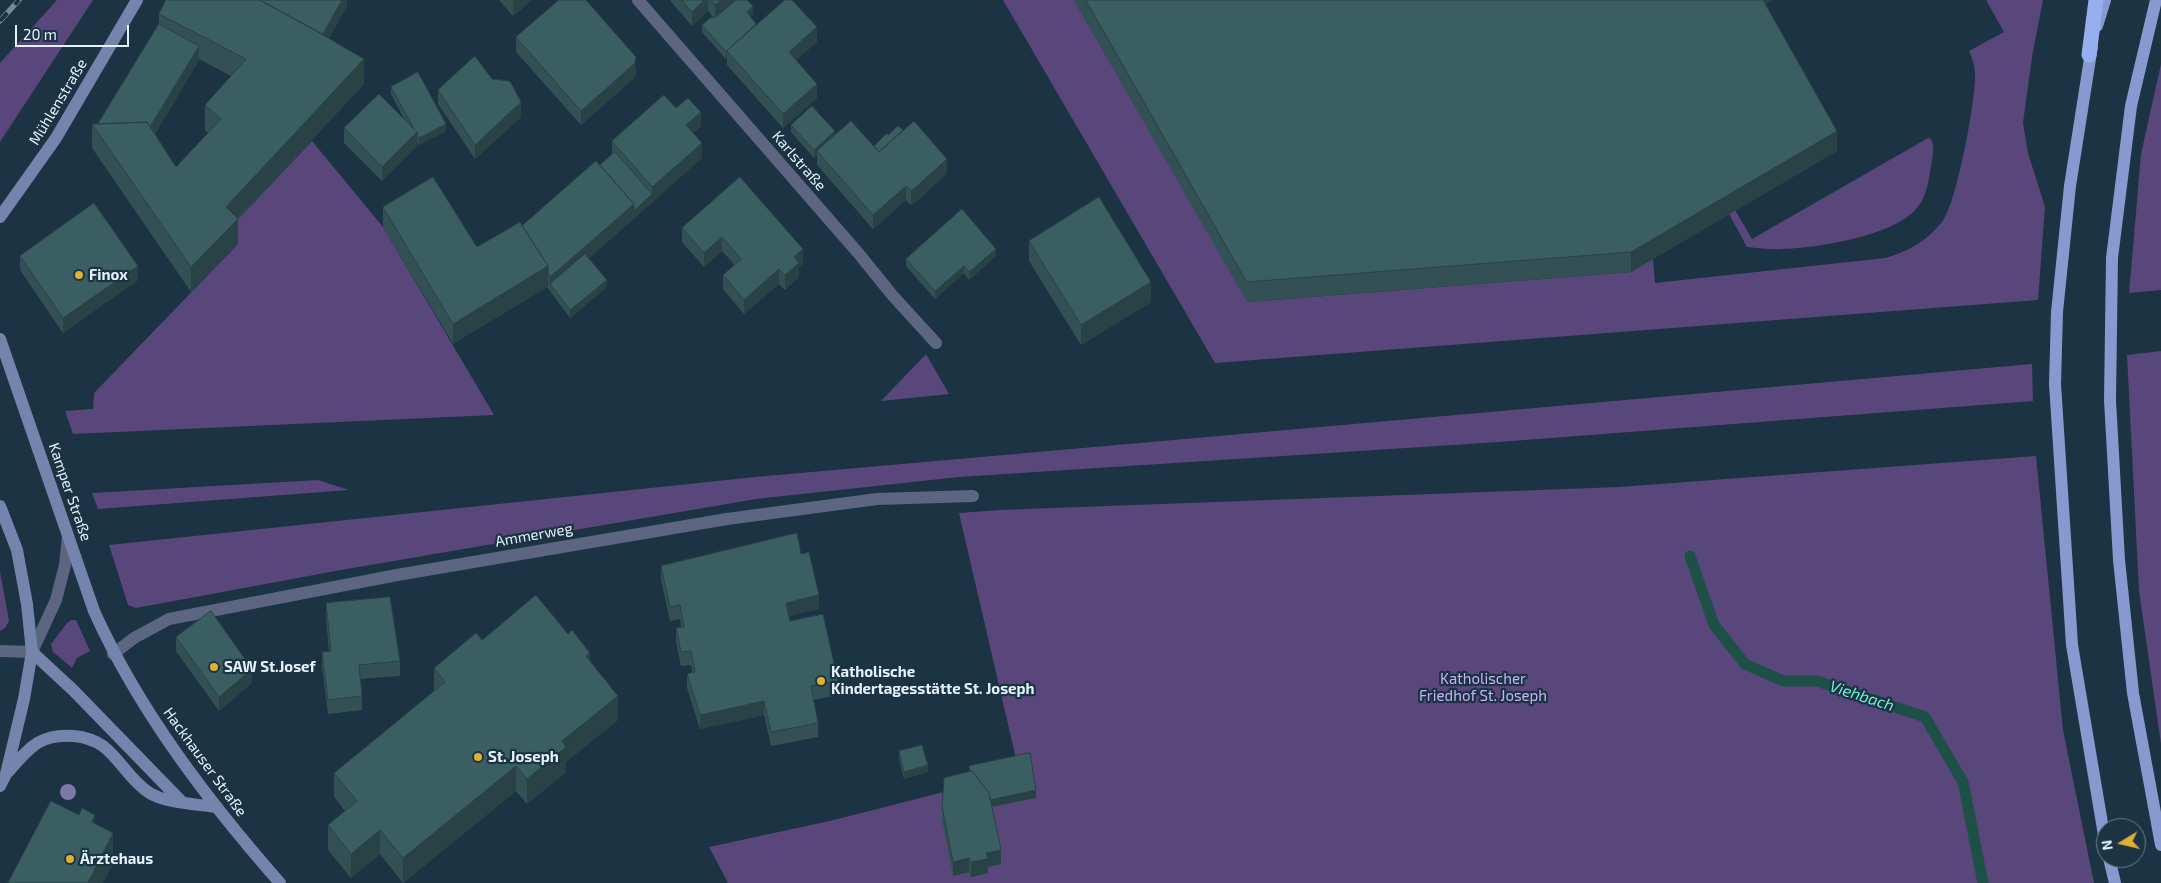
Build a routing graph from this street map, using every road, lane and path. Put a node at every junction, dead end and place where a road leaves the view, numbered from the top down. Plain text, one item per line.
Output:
1 (137, 0) edge
2 (638, 0) edge
3 (2096, 0) edge
4 (2105, 0) edge
5 (2156, 0) edge
6 (2089, 55) junction
7 (0, 217) edge
8 (0, 339) edge
9 (936, 343) dead end
10 (973, 496) dead end
11 (0, 506) edge
12 (68, 536) junction
13 (0, 651) edge
14 (32, 652) junction
15 (113, 654) junction
16 (3, 780) edge
17 (183, 802) junction
18 (215, 807) junction
19 (2101, 818) edge
20 (2161, 846) edge
21 (2111, 868) edge
22 (280, 883) edge
23 (2115, 883) edge

1 - 7 main road, Mühlenstraße
2 - 9 street, Karlstraße
3 - 6 highway
4 - 6 main road
5 - 20 main road
6 - 19 main road
8 - 12 main road, Kamper Straße
10 - 15 street, Ammerweg
11 - 14 main road
12 - 14 street
12 - 15 main road, Kamper Straße
13 - 14 street
14 - 16 main road
14 - 17 main road
15 - 18 main road, Hackhauser Straße
16 - 17 main road
17 - 18 main road
18 - 22 main road, Hackhauser Straße
21 - 23 main road

